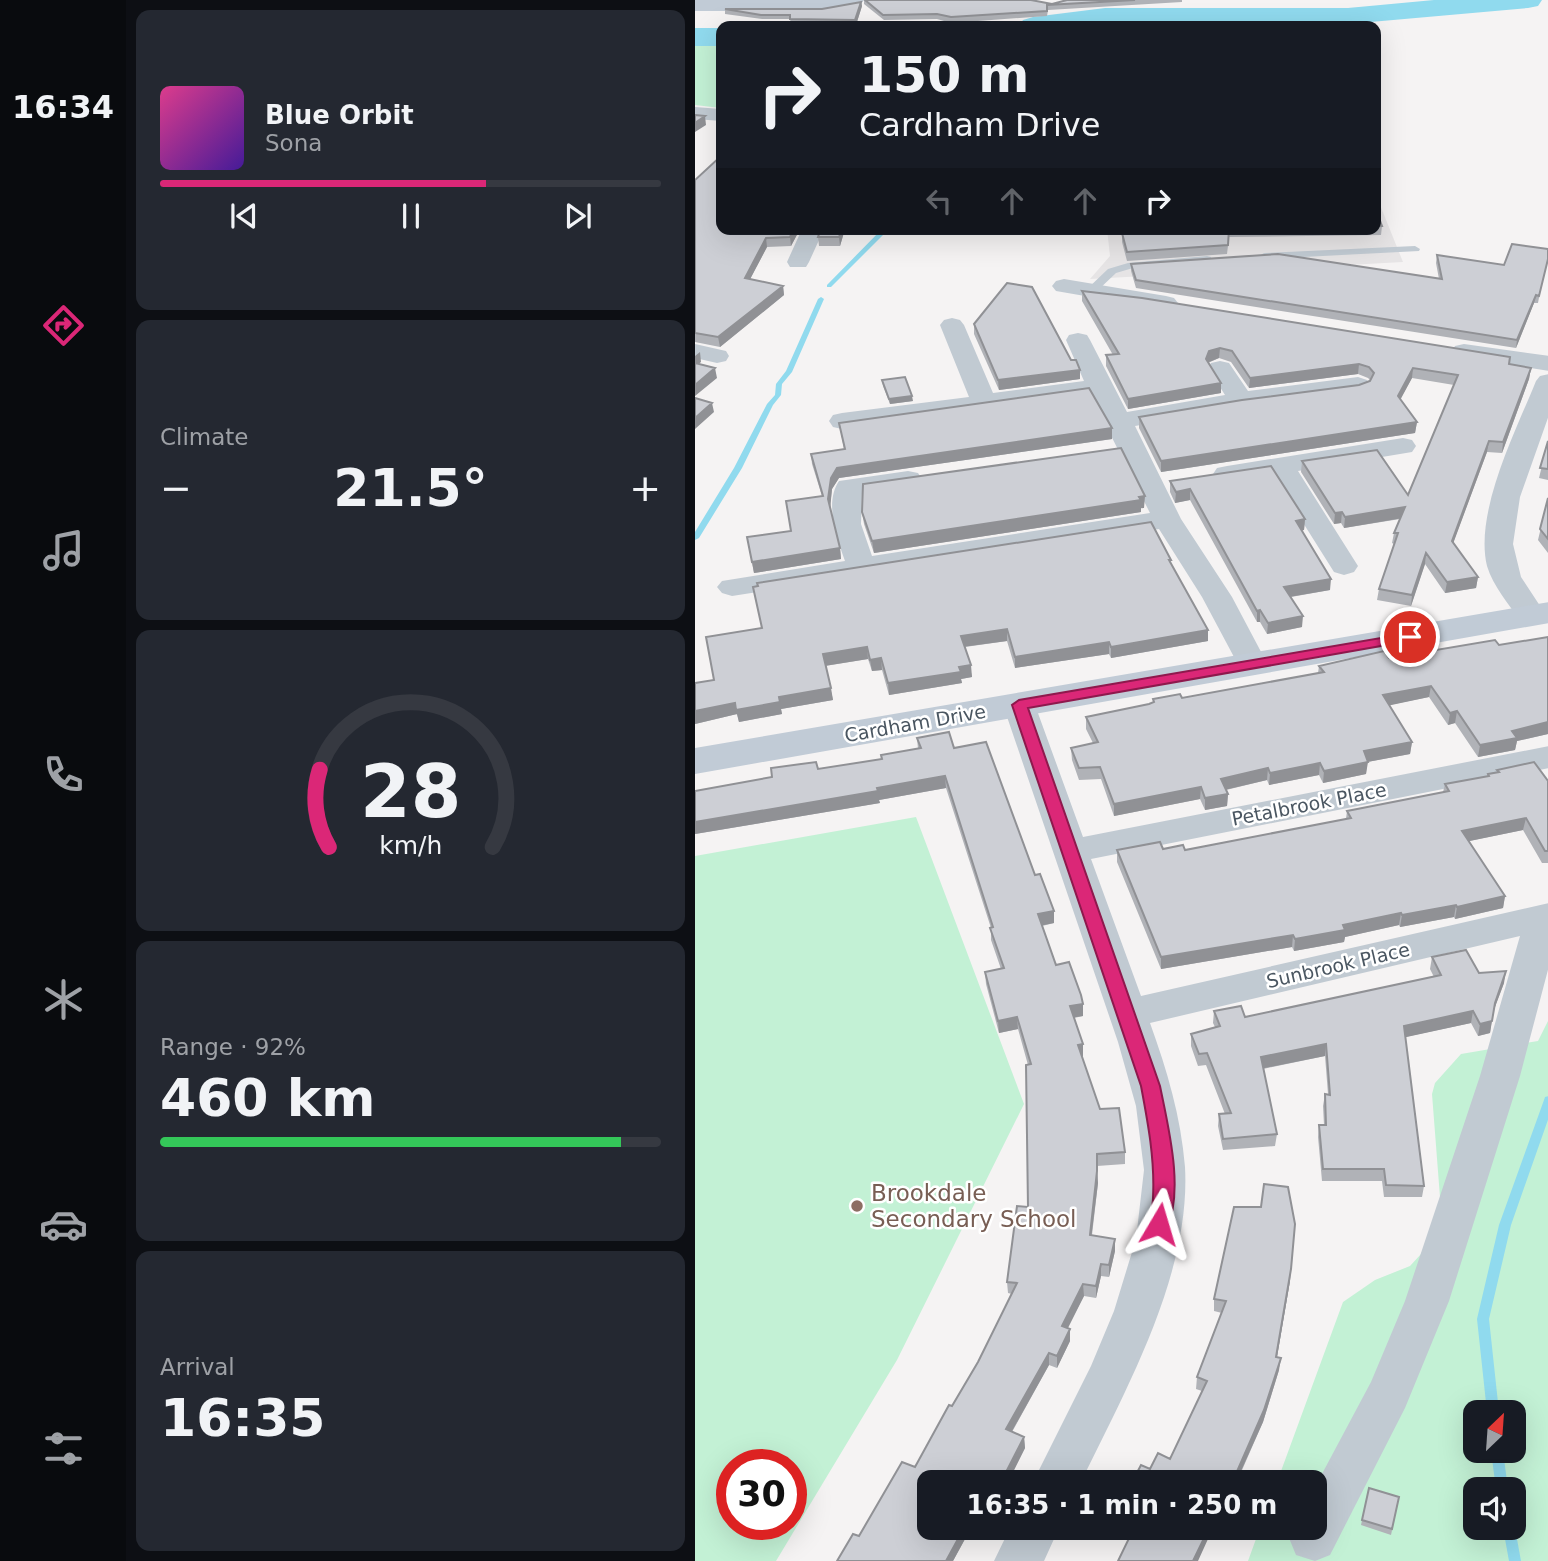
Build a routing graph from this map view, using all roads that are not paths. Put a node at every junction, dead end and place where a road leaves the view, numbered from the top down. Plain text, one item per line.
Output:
1 (854, 0) edge
2 (700, 3) edge
3 (695, 113) edge
4 (716, 115) edge
5 (810, 235) edge
6 (1415, 249) dead end
7 (1248, 257) edge
8 (1220, 258) edge
9 (798, 262) dead end
10 (1064, 286) dead end
11 (1092, 290) junction
12 (1194, 307) edge
13 (952, 325) dead end
14 (1078, 340) dead end
15 (1439, 346) edge
16 (1548, 364) edge
17 (1220, 368) dead end
18 (1548, 381) edge
19 (1358, 385) edge
20 (1099, 387) junction
21 (983, 400) junction
22 (1241, 400) junction
23 (842, 421) edge
24 (1119, 421) junction
25 (1403, 446) dead end
26 (1281, 466) junction
27 (928, 477) edge
28 (1178, 481) junction
29 (1167, 519) junction
30 (861, 566) junction
31 (1344, 566) dead end
32 (732, 587) dead end
33 (1540, 613) edge
34 (1253, 665) junction
35 (1019, 705) junction
36 (1548, 757) edge
37 (695, 761) edge
38 (1071, 851) junction
39 (1546, 917) edge
40 (1127, 1014) junction
41 (1063, 1470) edge
42 (1327, 1511) edge
43 (1029, 1540) edge
44 (1019, 1561) edge

1 - 2 street
3 - 4 street
5 - 9 street
6 - 7 lane
8 - 11 lane
10 - 11 street
11 - 12 street
13 - 21 street
14 - 20 street
15 - 16 street
17 - 22 street
18 - 33 street
19 - 22 street
20 - 21 street
20 - 24 street
21 - 23 street
22 - 24 street
24 - 28 street
25 - 26 street
26 - 28 street
26 - 31 street
27 - 30 street
28 - 29 street
29 - 30 street
29 - 34 street
30 - 32 street
33 - 34 street, Cardham Drive
34 - 35 street, Cardham Drive
35 - 37 street, Cardham Drive
35 - 38 street
36 - 38 street, Petalbrook Place
38 - 40 street
39 - 40 street, Sunbrook Place
39 - 42 street
40 - 41 street
43 - 44 street

